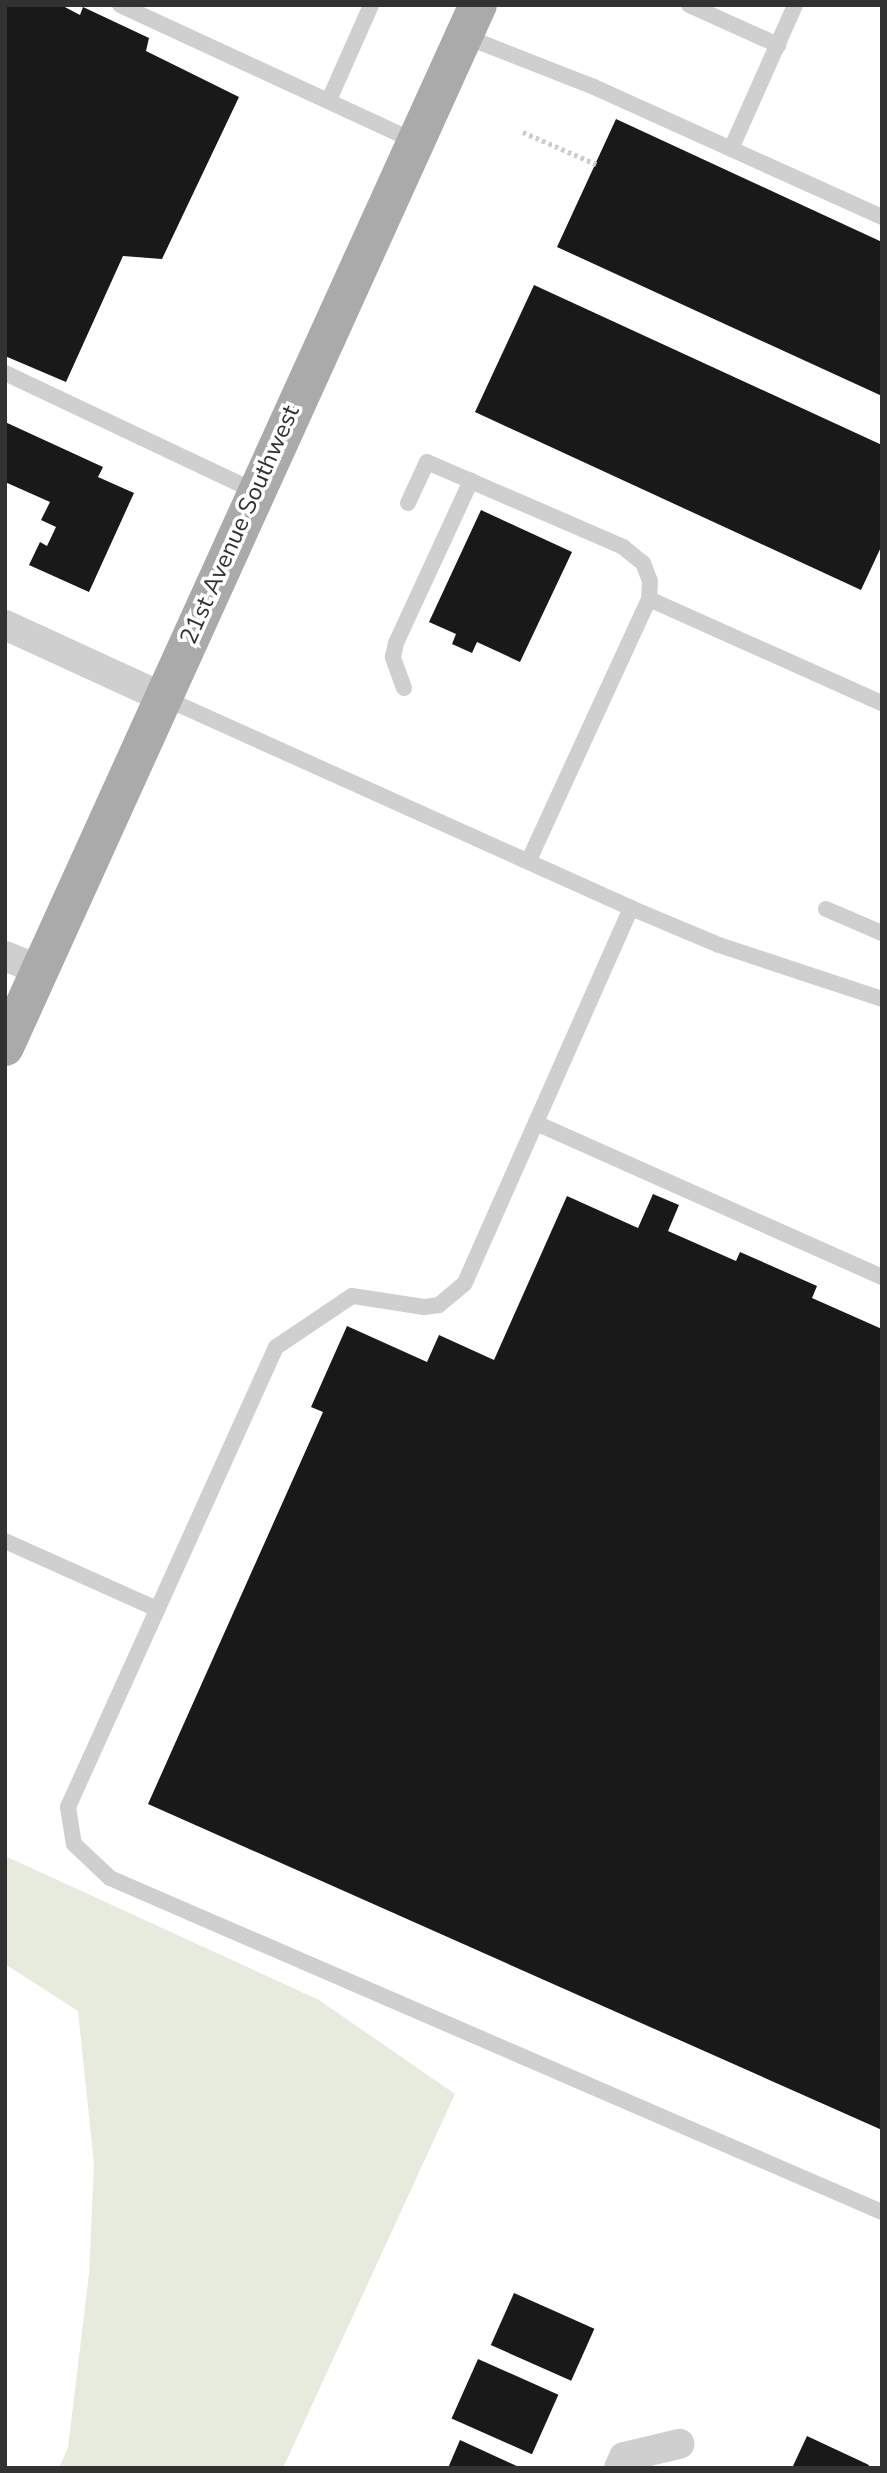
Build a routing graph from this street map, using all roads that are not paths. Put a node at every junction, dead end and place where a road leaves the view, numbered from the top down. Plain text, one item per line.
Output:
1 (120, 5) edge
2 (371, 5) edge
3 (689, 5) edge
4 (795, 5) edge
5 (471, 21) edge
6 (778, 45) junction
7 (329, 100) junction
8 (417, 142) junction
9 (731, 149) junction
10 (882, 217) edge
11 (5, 373) edge
12 (471, 481) junction
13 (255, 491) junction
14 (408, 503) dead end
15 (649, 599) junction
16 (5, 625) edge
17 (404, 688) dead end
18 (162, 697) junction
19 (882, 703) edge
20 (528, 862) junction
21 (631, 908) junction
22 (826, 909) dead end
23 (882, 933) edge
24 (5, 956) edge
25 (40, 970) junction
26 (882, 999) edge
27 (5, 1046) edge
28 (536, 1123) junction
29 (882, 1277) edge
30 (5, 1541) edge
31 (158, 1609) junction
32 (882, 2212) edge
33 (679, 2444) dead end
34 (619, 2468) edge

1 - 7 lane
2 - 7 lane
3 - 6 lane
4 - 6 lane
5 - 8 main road, 21st Avenue Southwest
5 - 9 lane
6 - 9 lane
7 - 8 lane
8 - 13 main road, 21st Avenue Southwest
9 - 10 lane
11 - 13 lane
12 - 14 lane
12 - 15 lane
12 - 17 lane
13 - 18 main road, 21st Avenue Southwest
15 - 19 lane
15 - 20 lane
16 - 18 street
18 - 20 lane
18 - 25 main road, 21st Avenue Southwest
20 - 21 lane
21 - 26 lane
21 - 28 lane
22 - 23 lane
24 - 25 street
25 - 27 main road, 21st Avenue Southwest
28 - 29 lane
28 - 31 lane
30 - 31 lane
31 - 32 lane
33 - 34 street

